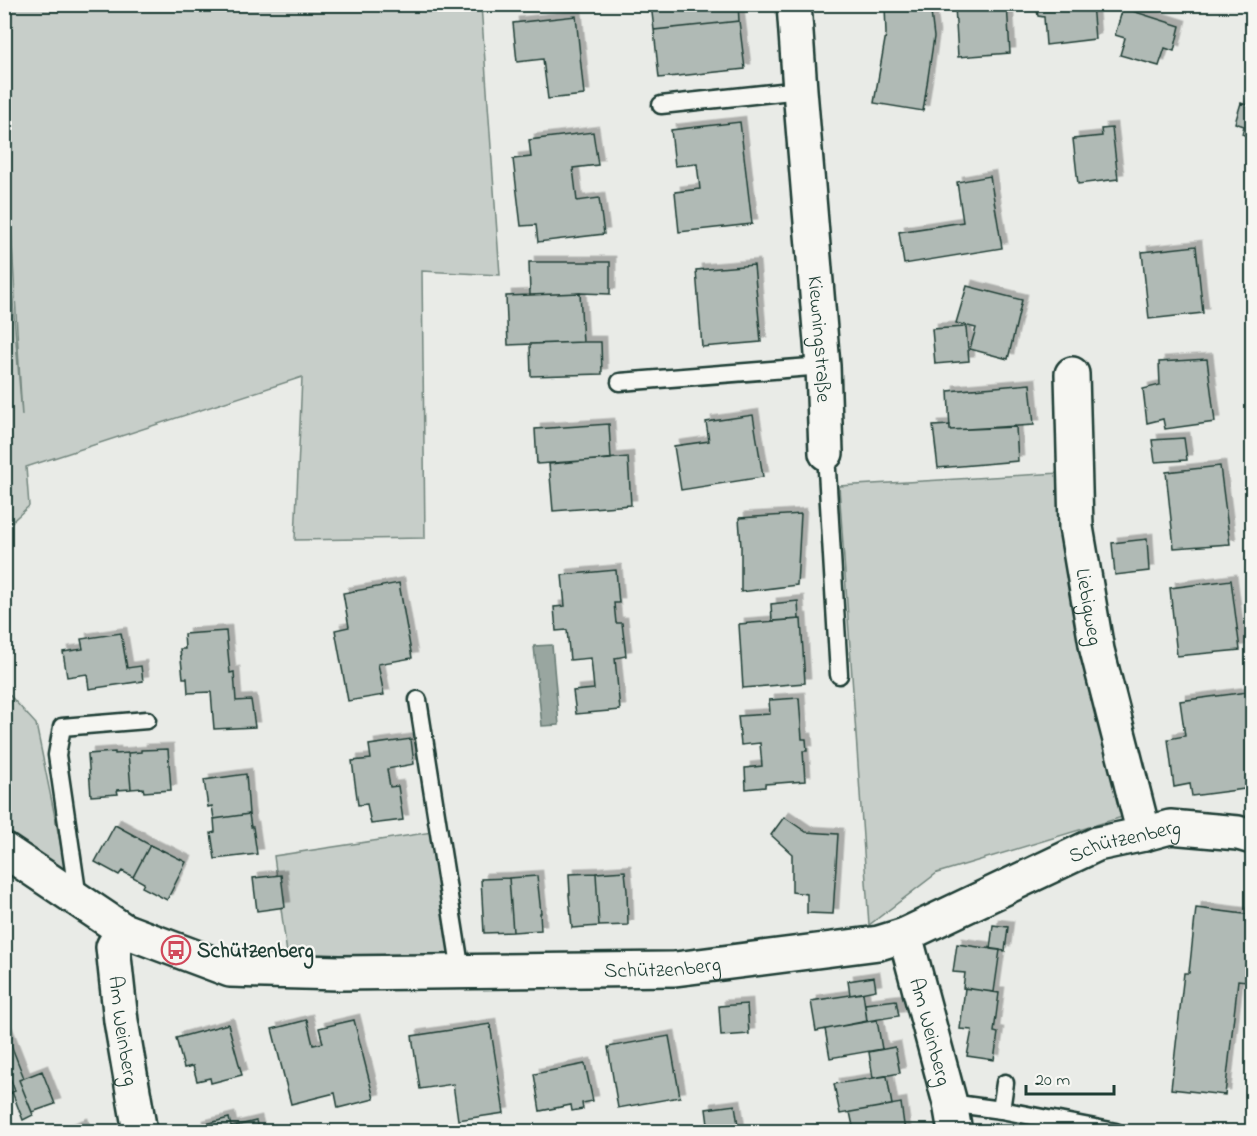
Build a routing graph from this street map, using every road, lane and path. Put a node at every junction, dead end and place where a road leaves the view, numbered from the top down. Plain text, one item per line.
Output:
1 (794, 4) edge
2 (800, 90) junction
3 (661, 105) dead end
4 (823, 366) junction
5 (1072, 374) dead end
6 (620, 382) dead end
7 (826, 453) joint
8 (839, 675) dead end
9 (418, 700) dead end
10 (147, 720) dead end
11 (1144, 834) junction
12 (1252, 837) edge
13 (4, 850) edge
14 (78, 899) junction
15 (123, 930) junction
16 (905, 935) junction
17 (461, 972) junction
18 (1005, 1083) dead end
19 (1001, 1110) junction
20 (952, 1117) edge
21 (1036, 1124) edge
22 (140, 1131) edge
23 (1116, 1131) edge

1 - 2 street, Kiewningstraße
2 - 3 lane
2 - 4 street, Kiewningstraße
4 - 6 lane
4 - 7 street, Kiewningstraße
5 - 11 street, Liebigweg
7 - 8 lane, Kiewningstraße
9 - 17 lane
10 - 14 lane
11 - 12 street, Schützenberg
11 - 16 street, Schützenberg
13 - 14 street, Schützenberg
14 - 15 street, Schützenberg
15 - 17 street, Schützenberg
15 - 22 street, Am Weinberg
16 - 17 street, Schützenberg
16 - 20 street, Am Weinberg
18 - 19 lane
19 - 20 lane
19 - 21 lane
21 - 23 lane

